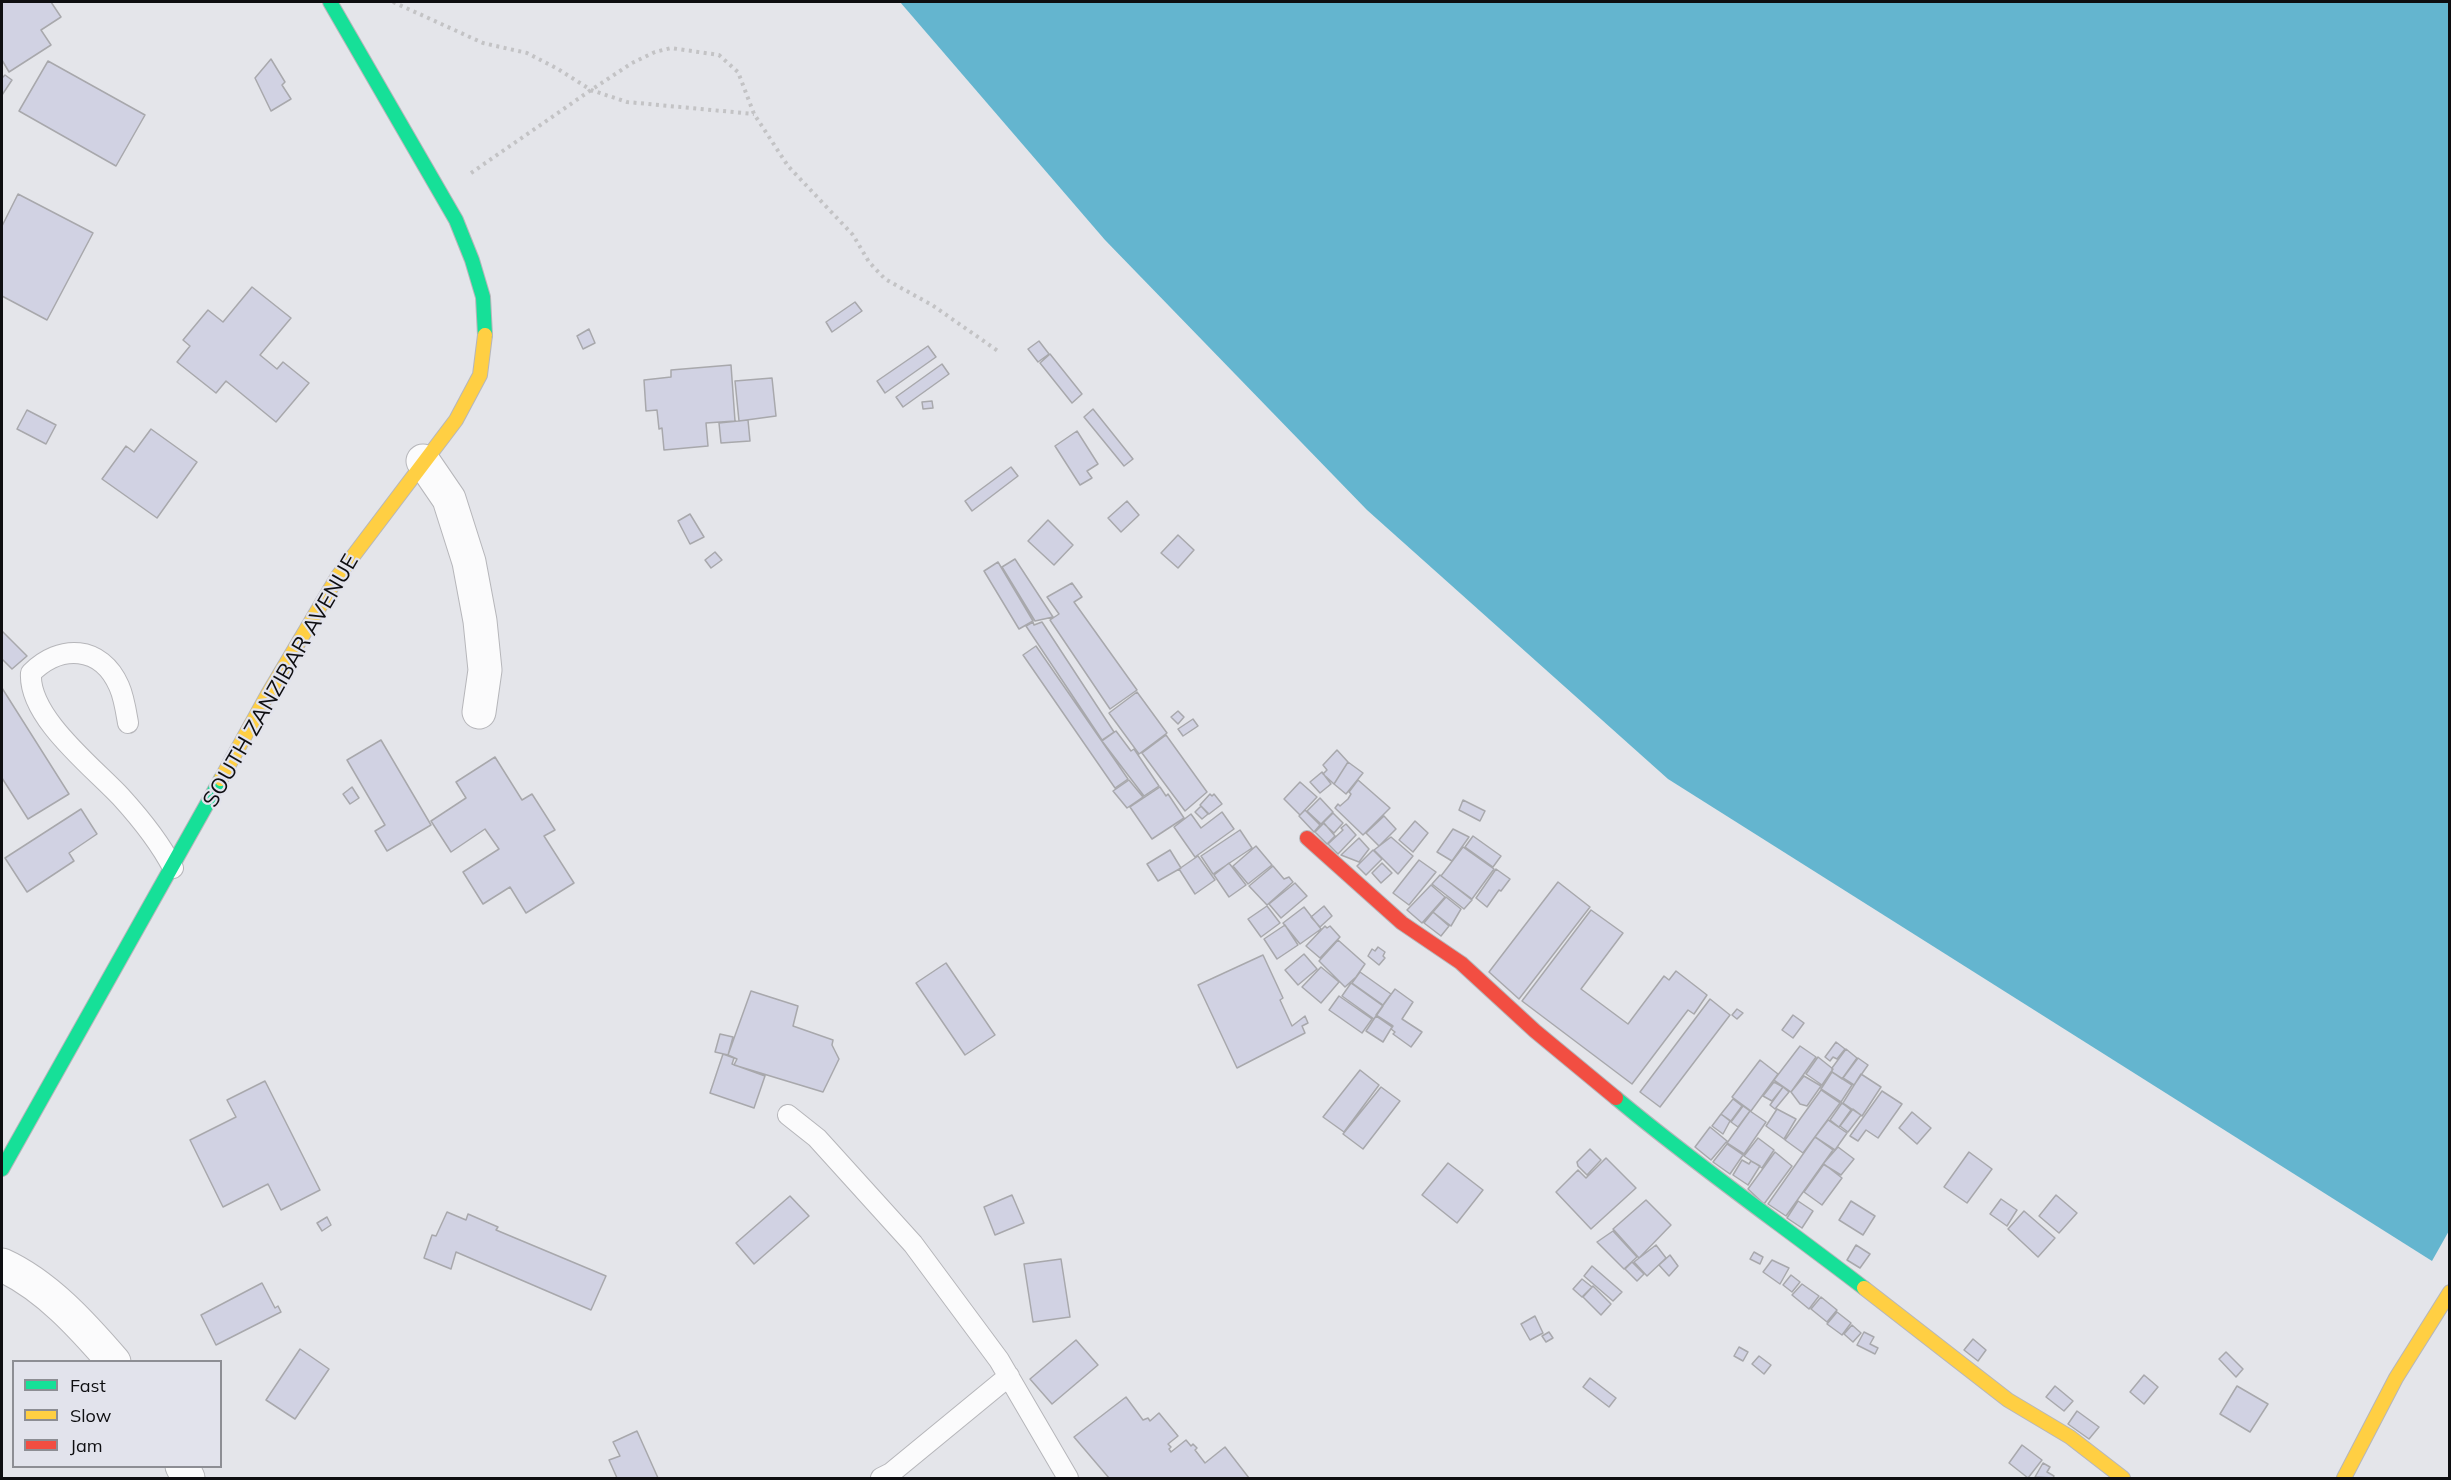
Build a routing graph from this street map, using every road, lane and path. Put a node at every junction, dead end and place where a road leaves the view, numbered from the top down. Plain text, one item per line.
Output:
1 (330, 2) edge
2 (393, 2) edge
3 (591, 90) junction
4 (754, 114) junction
5 (441, 194) junction
6 (998, 351) dead end
7 (423, 461) junction
8 (479, 712) dead end
9 (128, 723) dead end
10 (1306, 838) dead end
11 (173, 868) junction
12 (788, 1115) dead end
13 (2, 1169) edge
14 (2, 1265) edge
15 (2450, 1292) edge
16 (112, 1360) edge
17 (1009, 1376) junction
18 (880, 1479) edge
19 (1068, 1479) edge
20 (2123, 1479) edge
21 (2344, 1479) edge

1 - 5 street, SOUTH ZANZIBAR AVENUE
2 - 3 path
3 - 4 path
3 - 4 path
3 - 5 path
4 - 6 path
5 - 7 street, SOUTH ZANZIBAR AVENUE
7 - 8 street
7 - 11 street, SOUTH ZANZIBAR AVENUE
9 - 11 lane
10 - 20 street
11 - 13 street, SOUTH ZANZIBAR AVENUE
12 - 17 lane
14 - 16 street
15 - 21 street
17 - 18 lane
17 - 19 lane

